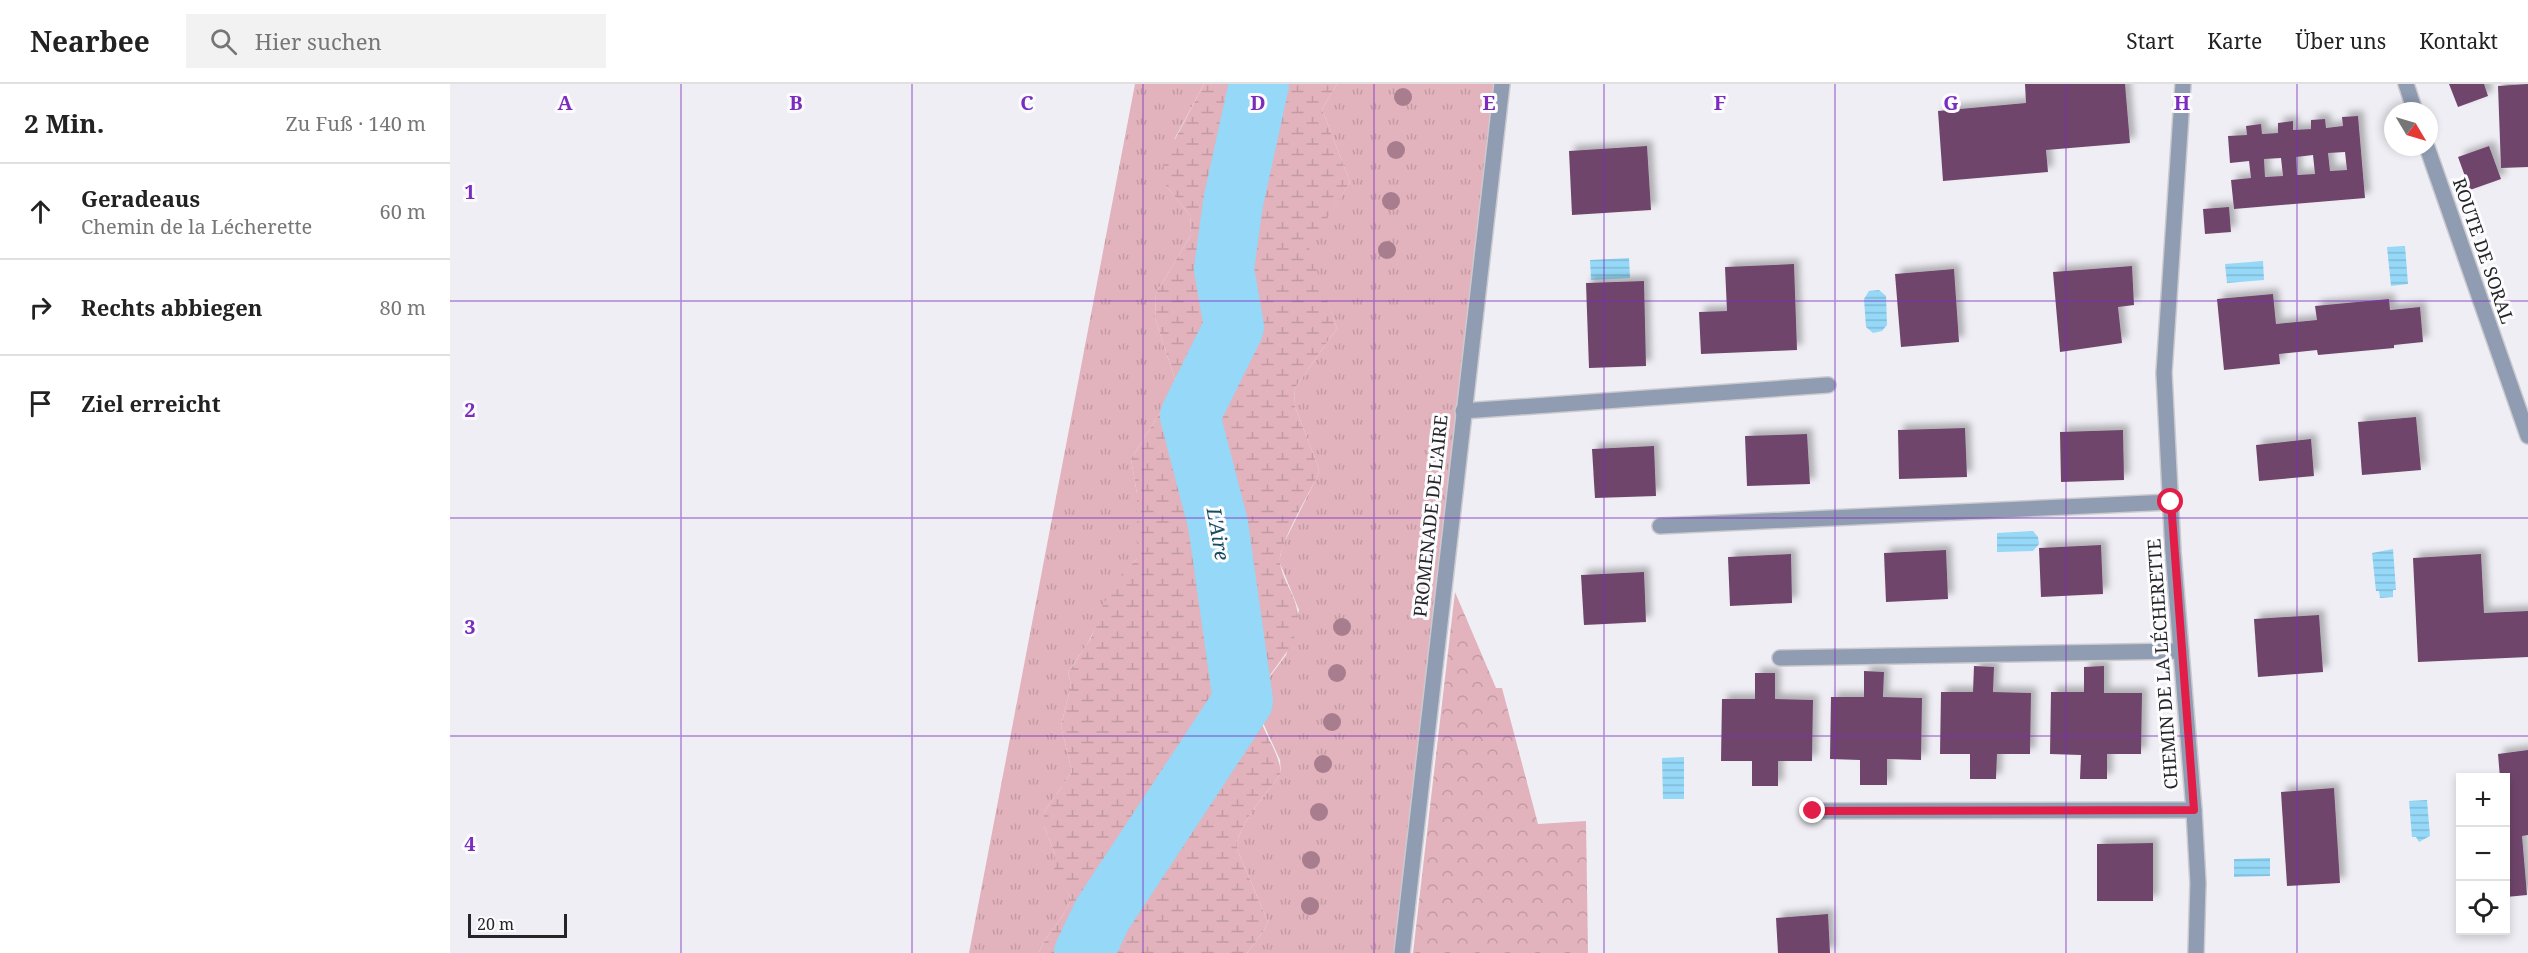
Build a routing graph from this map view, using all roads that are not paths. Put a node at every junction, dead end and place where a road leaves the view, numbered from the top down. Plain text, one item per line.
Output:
1 (1502, 84) edge
2 (2183, 84) edge
3 (2406, 84) edge
4 (2412, 102) edge
5 (2430, 156) edge
6 (1828, 385) dead end
7 (1462, 411) junction
8 (2528, 436) edge
9 (2171, 502) junction
10 (1659, 526) dead end
11 (2181, 651) junction
12 (1780, 658) dead end
13 (2194, 810) junction
14 (1813, 811) dead end
15 (1402, 953) edge
16 (2196, 953) edge

1 - 7 street, PROMENADE DE L'AIRE
2 - 9 street, CHEMIN DE LA LÉCHERETTE
3 - 4 street
5 - 8 street, ROUTE DE SORAL
6 - 7 street
7 - 15 street, PROMENADE DE L'AIRE
9 - 10 street
9 - 11 street, CHEMIN DE LA LÉCHERETTE
11 - 12 street
11 - 13 street, CHEMIN DE LA LÉCHERETTE
13 - 14 street
13 - 16 street, CHEMIN DE LA LÉCHERETTE

